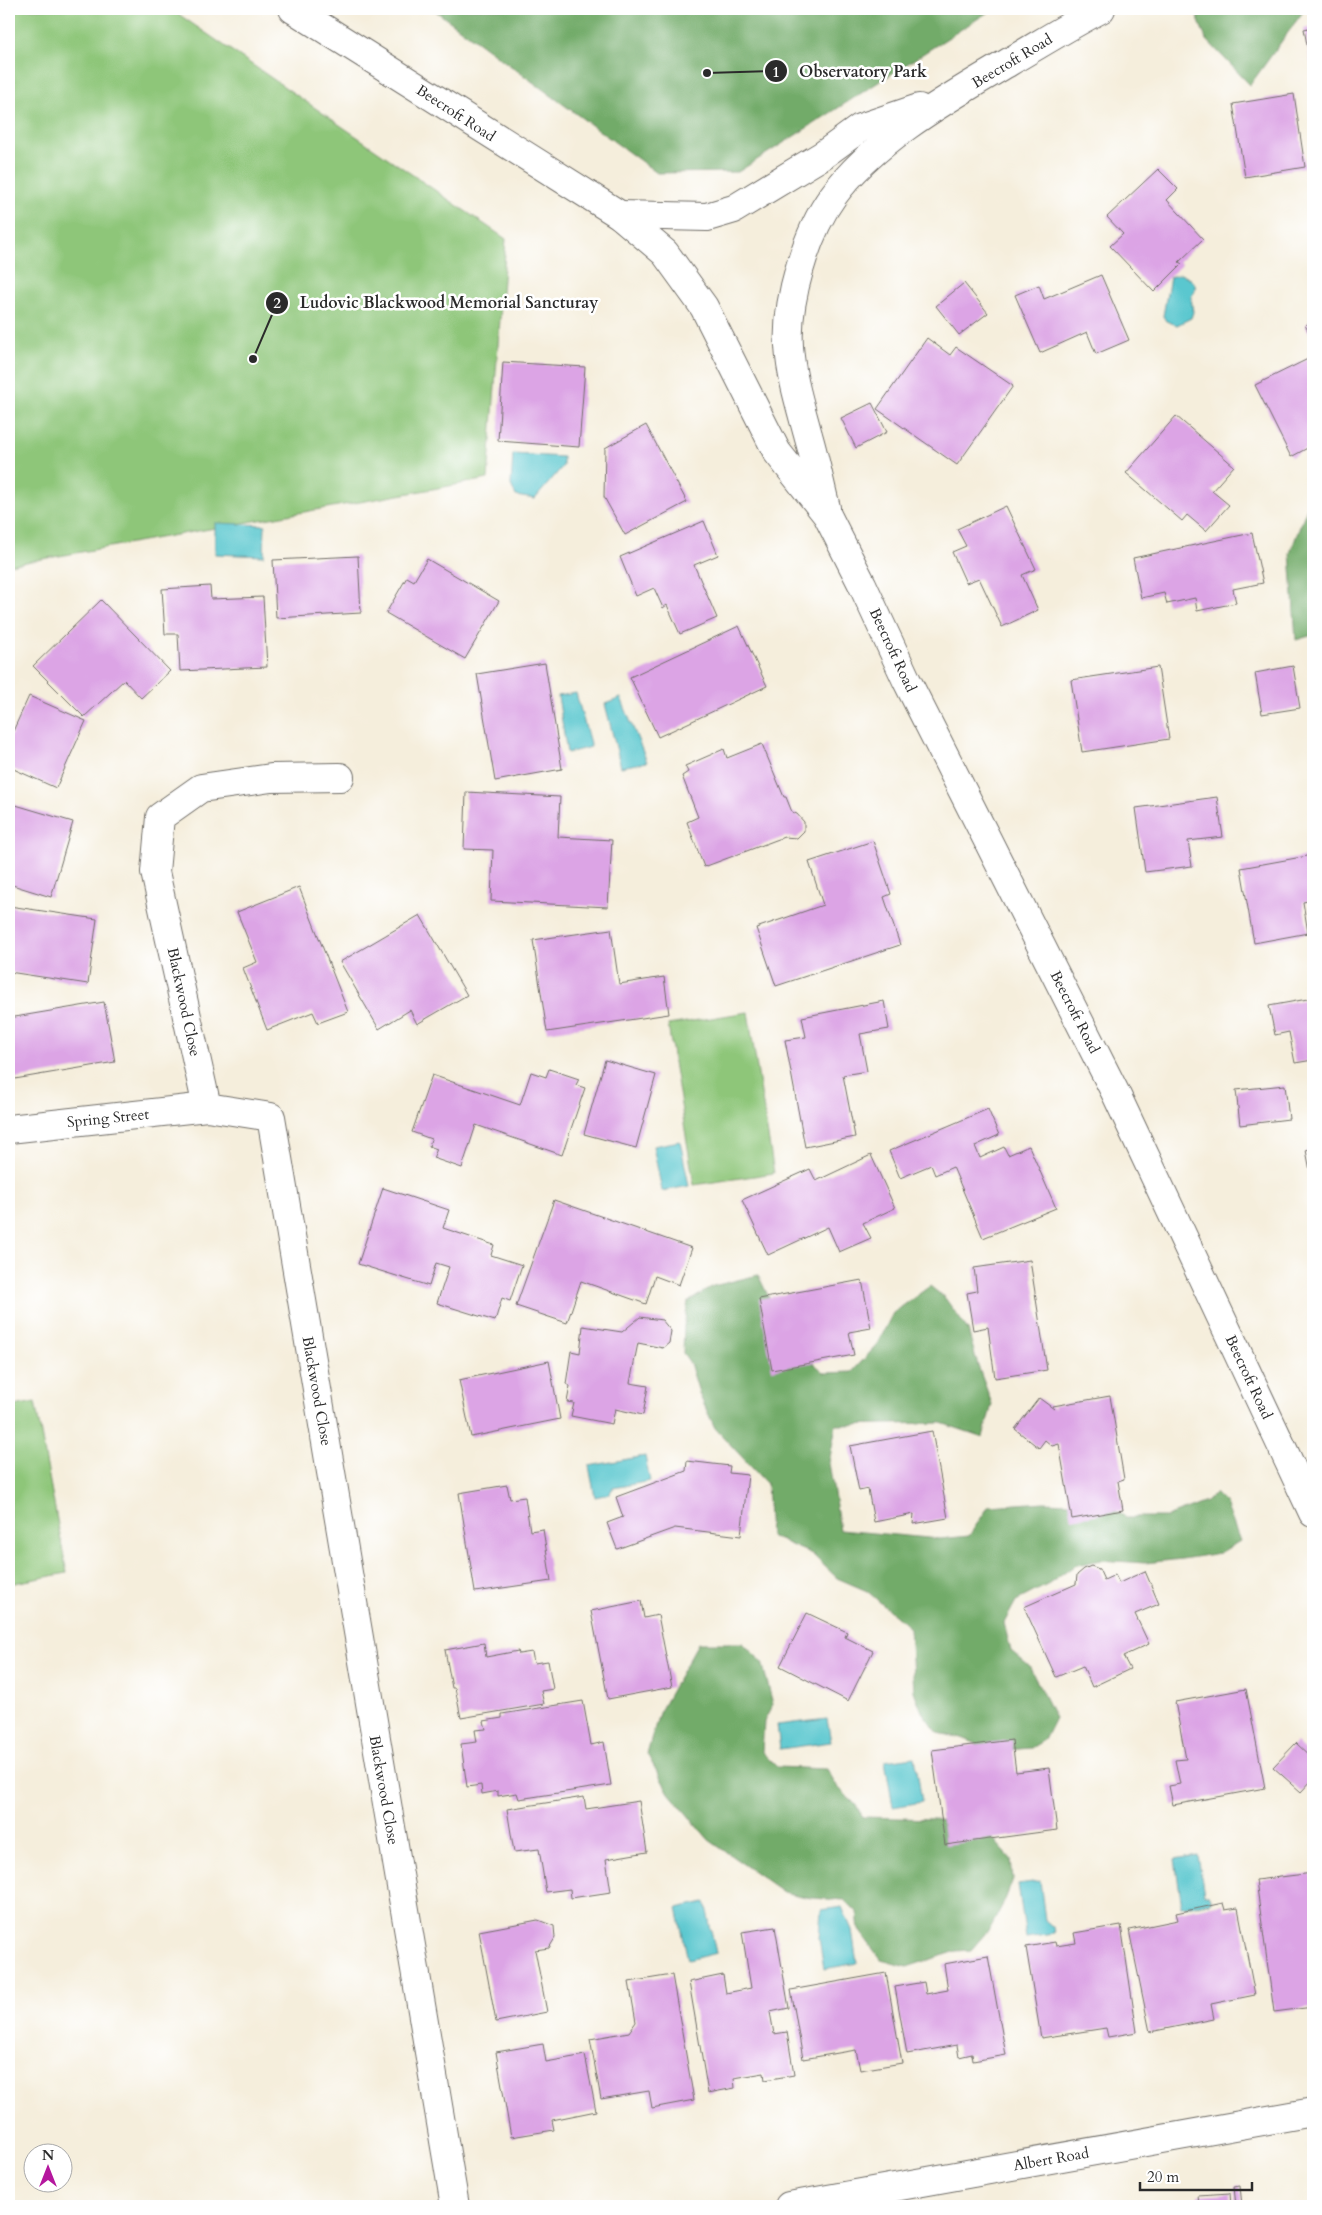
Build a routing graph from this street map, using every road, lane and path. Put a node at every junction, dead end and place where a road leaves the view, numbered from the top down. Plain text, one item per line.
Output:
1 (293, 9) edge
2 (1101, 9) edge
3 (949, 98) junction
4 (620, 215) junction
5 (827, 514) junction
6 (340, 777) dead end
7 (206, 1107) junction
8 (9, 1129) edge
9 (1313, 1513) edge
10 (1313, 2112) edge
11 (455, 2206) edge
12 (789, 2206) edge

1 - 4 main road, Beecroft Road
2 - 3 main road, Beecroft Road
3 - 4 main road, Beecroft Road
3 - 5 main road, Beecroft Road
4 - 5 main road, Beecroft Road
5 - 9 main road, Beecroft Road
6 - 7 main road, Blackwood Close
7 - 8 main road, Spring Street
7 - 11 main road, Blackwood Close
10 - 12 main road, Albert Road

